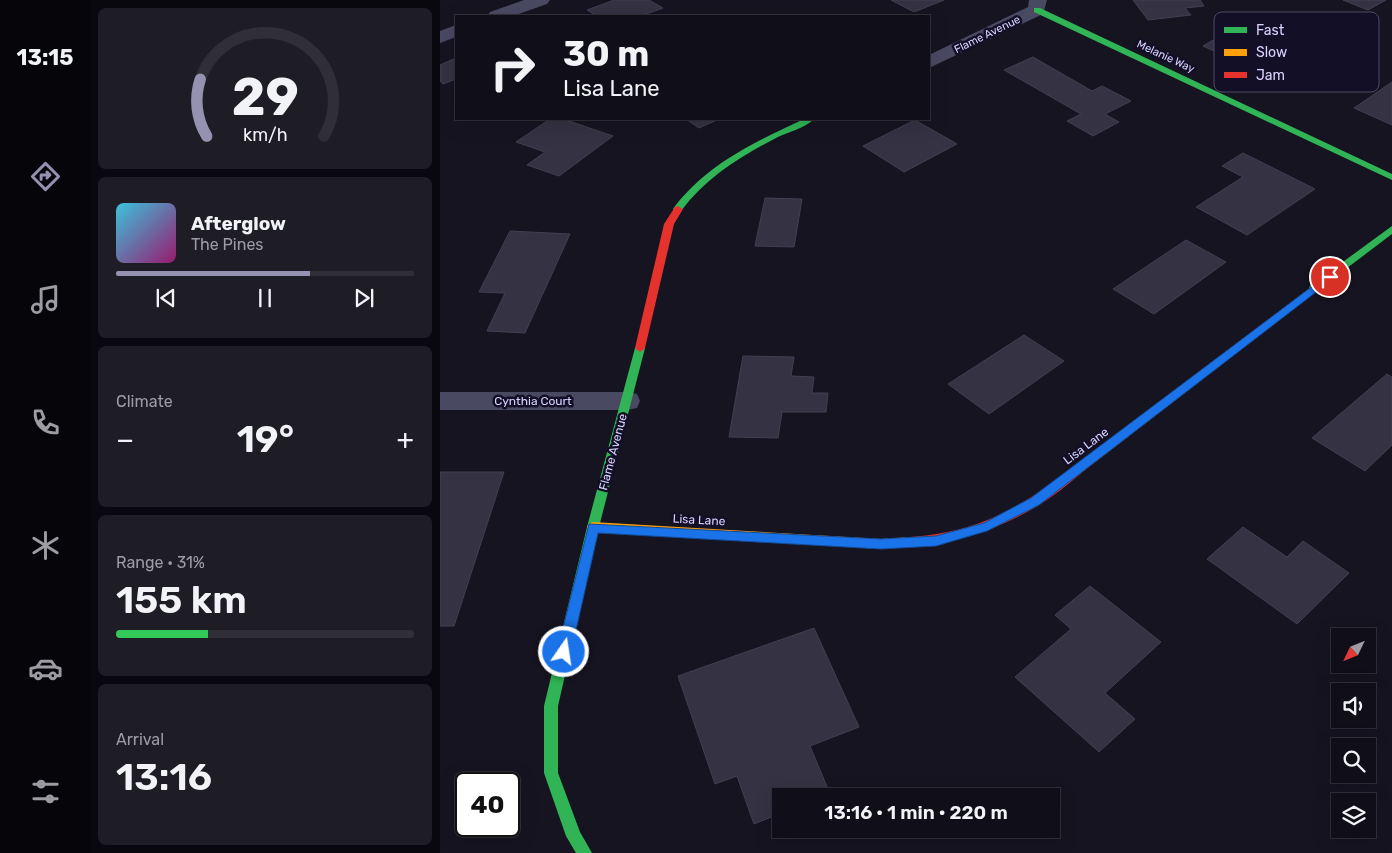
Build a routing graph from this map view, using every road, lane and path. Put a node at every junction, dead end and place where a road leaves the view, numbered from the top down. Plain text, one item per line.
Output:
1 (541, 0) edge
2 (1038, 5) edge
3 (499, 15) edge
4 (455, 31) edge
5 (440, 37) edge
6 (930, 61) edge
7 (1214, 91) edge
8 (1217, 92) edge
9 (808, 120) edge
10 (1392, 177) edge
11 (1392, 229) edge
12 (440, 401) edge
13 (627, 401) junction
14 (593, 528) junction
15 (584, 853) edge

1 - 3 street
2 - 6 street, Flame Avenue
2 - 7 street, Melanie Way
4 - 5 street
8 - 10 street, Melanie Way
9 - 13 street, Flame Avenue
11 - 14 street, Lisa Lane
12 - 13 street, Cynthia Court
13 - 14 street, Flame Avenue
14 - 15 street, Flame Avenue

